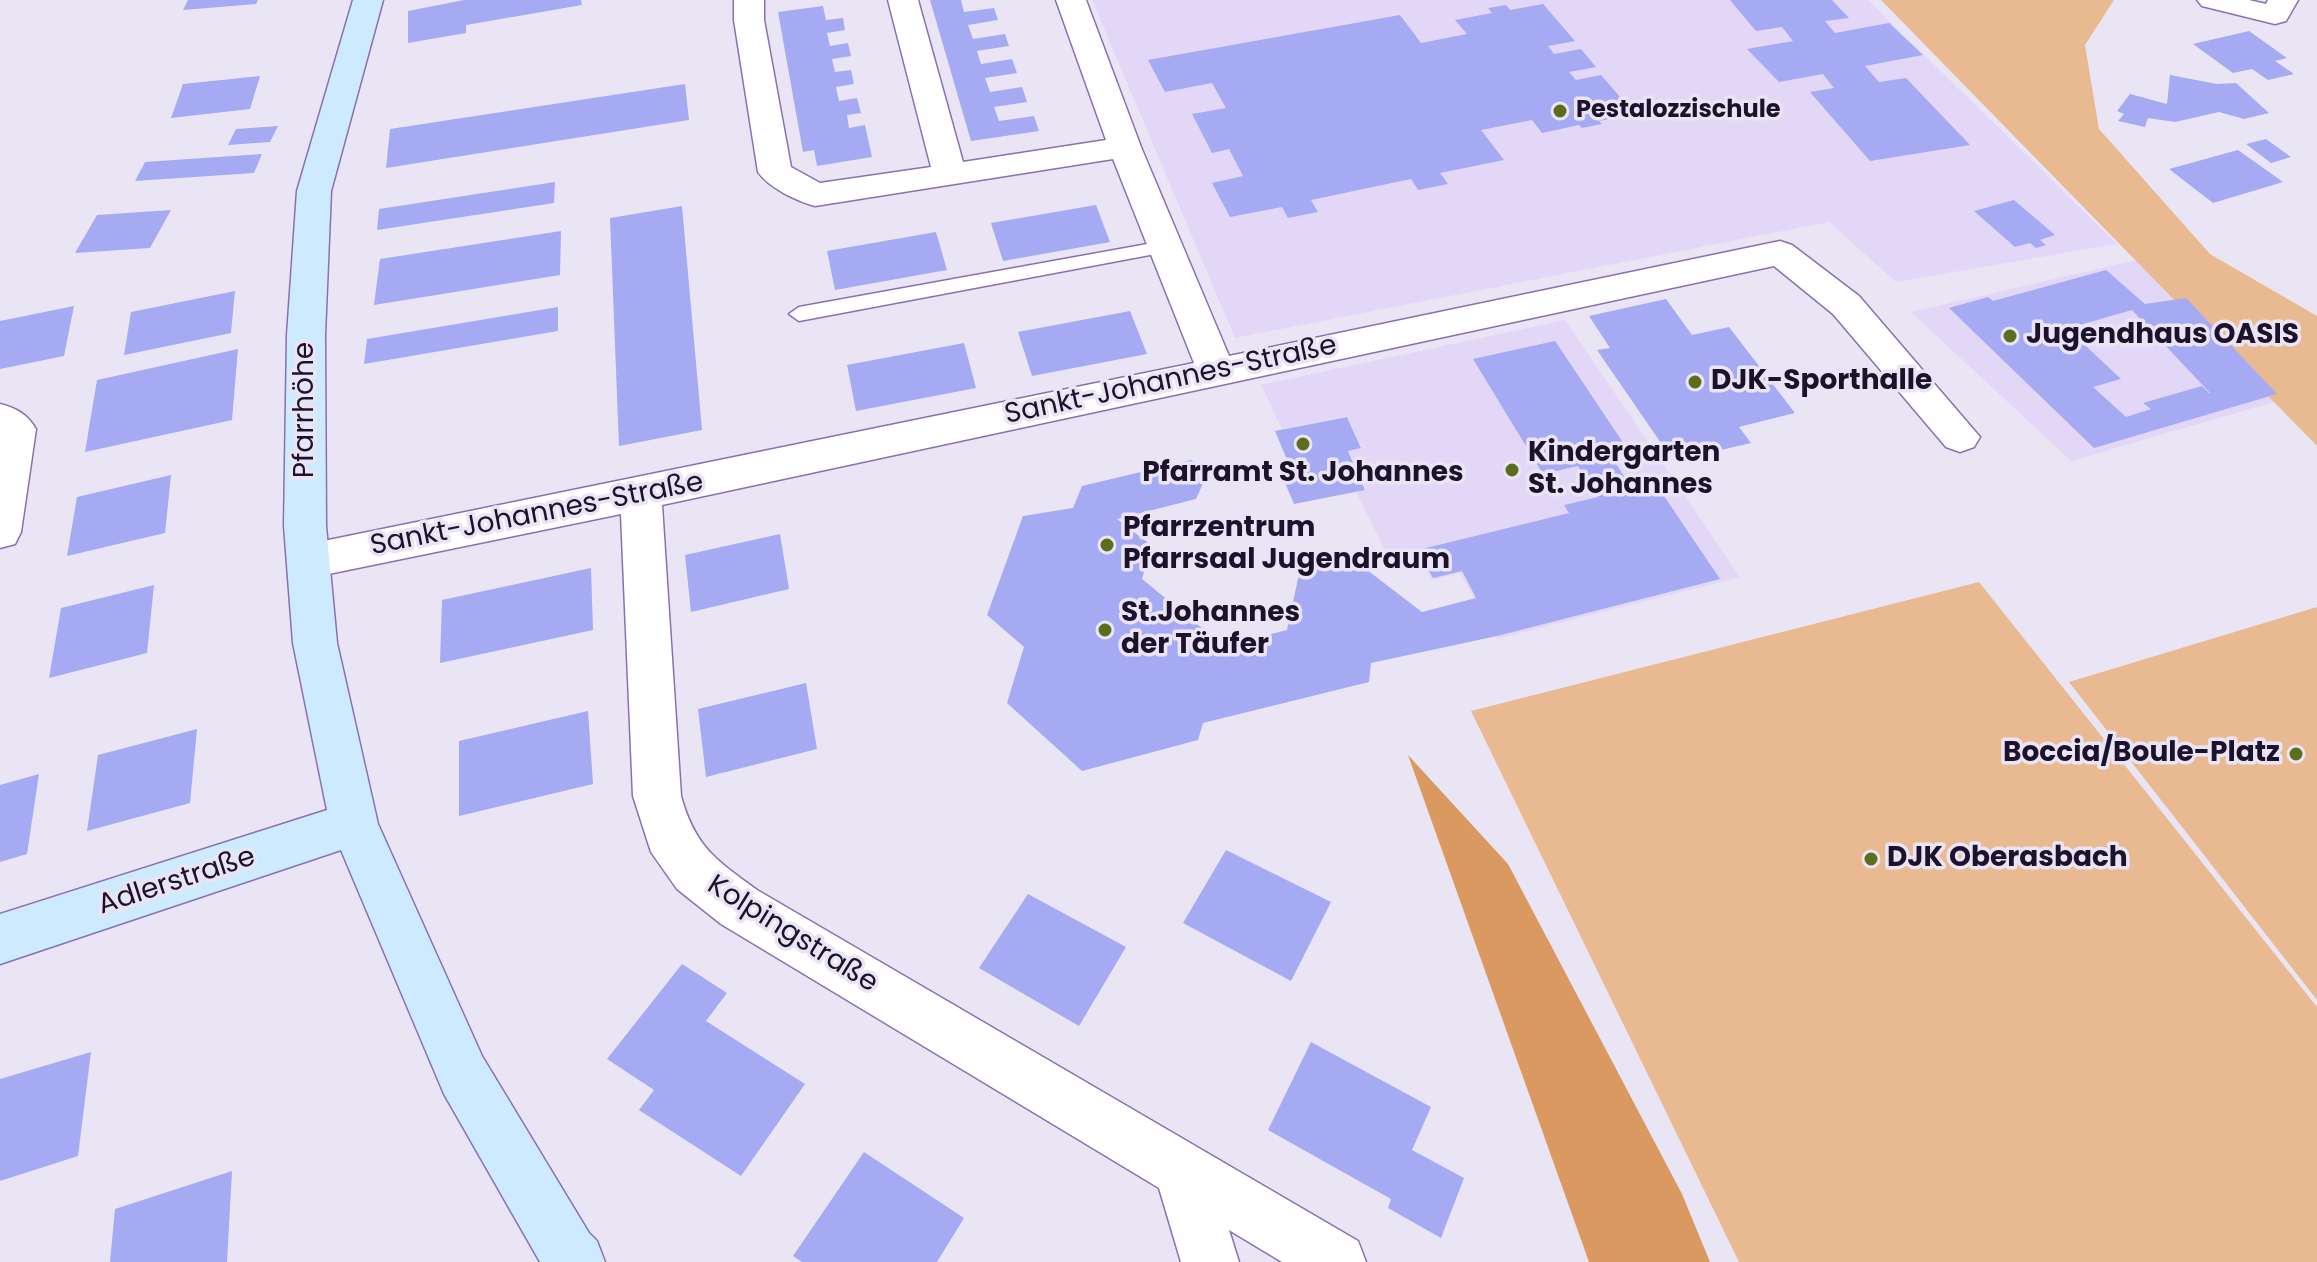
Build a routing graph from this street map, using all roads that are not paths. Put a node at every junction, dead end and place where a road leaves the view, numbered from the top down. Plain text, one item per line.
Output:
1 (368, 0) edge
2 (749, 0) edge
3 (903, 0) edge
4 (1071, 0) edge
5 (2212, 0) edge
6 (2279, 7) edge
7 (1125, 147) junction
8 (949, 173) junction
9 (1164, 247) junction
10 (799, 314) dead end
11 (1216, 370) junction
12 (0, 418) edge
13 (1960, 437) dead end
14 (641, 496) junction
15 (0, 532) edge
16 (309, 561) junction
17 (354, 824) junction
18 (0, 939) edge
19 (1182, 1170) junction
20 (576, 1262) edge
21 (1210, 1262) edge
22 (1337, 1262) edge

1 - 16 street, Pfarrhöhe
2 - 8 street
3 - 8 street
4 - 7 street
5 - 6 street
7 - 8 street
7 - 9 street
9 - 10 lane
9 - 11 street
11 - 13 street, Sankt-Johannes-Straße
11 - 14 street, Sankt-Johannes-Straße
12 - 15 street
14 - 16 street, Sankt-Johannes-Straße
14 - 19 street, Kolpingstraße
16 - 17 street, Pfarrhöhe
17 - 18 street, Adlerstraße
17 - 20 street, Pfarrhöhe
19 - 21 street
19 - 22 street, Kolpingstraße

